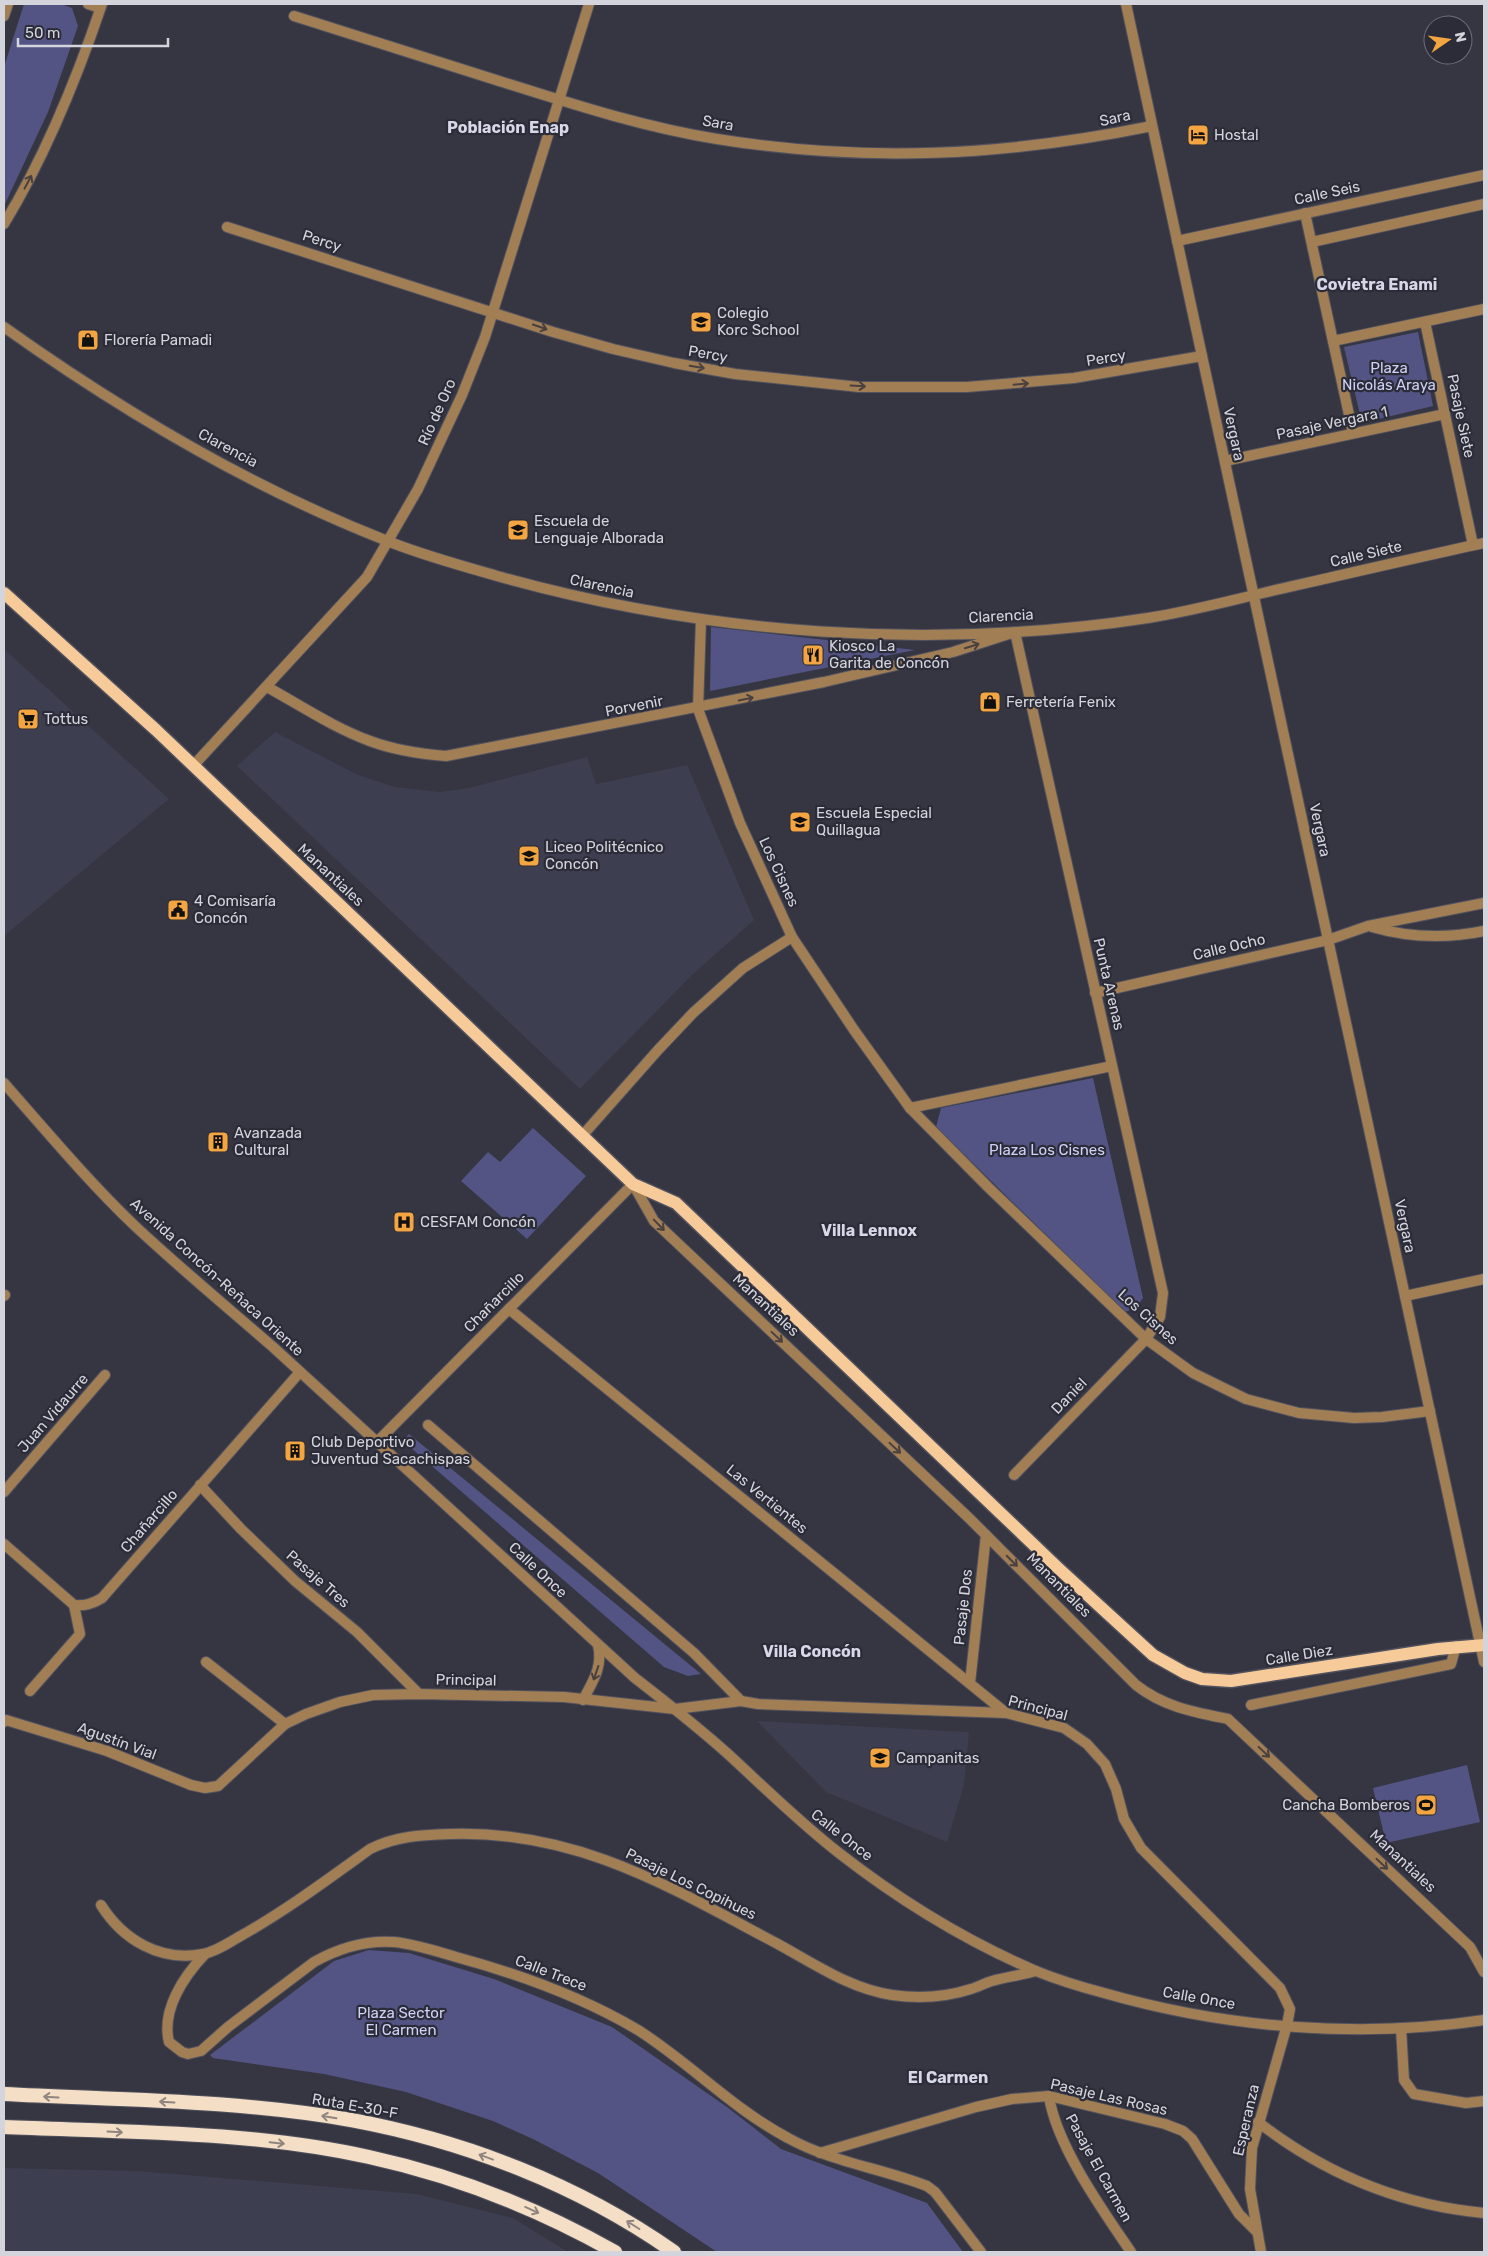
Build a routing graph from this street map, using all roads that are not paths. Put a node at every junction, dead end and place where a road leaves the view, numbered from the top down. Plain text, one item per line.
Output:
1 (8, 4) edge
2 (88, 4) edge
3 (589, 4) edge
4 (1126, 4) edge
5 (101, 6) edge
6 (4, 16) edge
7 (294, 16) dead end
8 (558, 100) junction
9 (1152, 126) junction
10 (1484, 175) edge
11 (1484, 204) edge
12 (1305, 213) junction
13 (4, 224) edge
14 (227, 226) dead end
15 (1177, 241) junction
16 (1312, 242) junction
17 (1484, 309) edge
18 (494, 312) junction
19 (1425, 322) junction
20 (4, 326) edge
21 (1333, 342) junction
22 (1202, 356) junction
23 (1445, 414) junction
24 (1353, 433) junction
25 (1224, 461) junction
26 (388, 542) junction
27 (1484, 543) edge
28 (1473, 545) junction
29 (4, 593) edge
30 (1254, 595) junction
31 (701, 619) junction
32 (1015, 632) junction
33 (267, 687) junction
34 (698, 709) junction
35 (193, 766) junction
36 (1484, 903) edge
37 (1368, 926) junction
38 (1484, 931) edge
39 (792, 936) junction
40 (1328, 940) junction
41 (1095, 993) junction
42 (1112, 1066) junction
43 (4, 1083) edge
44 (910, 1108) junction
45 (582, 1136) junction
46 (633, 1184) junction
47 (1484, 1279) edge
48 (1405, 1296) junction
49 (509, 1309) junction
50 (1146, 1339) junction
51 (300, 1372) junction
52 (105, 1375) dead end
53 (1430, 1411) junction
54 (428, 1424) dead end
55 (377, 1442) junction
56 (1014, 1475) dead end
57 (200, 1485) junction
58 (4, 1492) edge
59 (986, 1534) junction
60 (4, 1544) edge
61 (74, 1605) junction
62 (598, 1645) junction
63 (1483, 1645) edge
64 (1456, 1646) junction
65 (1153, 1655) joint
66 (206, 1662) dead end
67 (1484, 1662) edge
68 (970, 1683) junction
69 (30, 1691) dead end
70 (419, 1694) junction
71 (583, 1700) junction
72 (741, 1701) junction
73 (1251, 1705) dead end
74 (676, 1709) junction
75 (1006, 1713) junction
76 (5, 1721) edge
77 (285, 1724) junction
78 (218, 1786) joint
79 (101, 1905) dead end
80 (206, 1954) junction
81 (1036, 1971) junction
82 (1484, 1972) edge
83 (1484, 2020) edge
84 (1287, 2025) junction
85 (1401, 2028) junction
86 (4, 2094) edge
87 (1049, 2096) junction
88 (1484, 2101) edge
89 (1258, 2122) junction
90 (4, 2126) edge
91 (819, 2154) junction
92 (1484, 2213) edge
93 (1257, 2232) junction
94 (615, 2252) edge
95 (674, 2252) edge
96 (981, 2252) edge
97 (1131, 2252) edge
98 (1261, 2252) edge

1 - 6 street
2 - 5 street
3 - 8 street, Río de Oro
4 - 9 street, Vergara
13 -> 5 street
7 - 8 street, Sara
8 - 9 street, Sara
8 - 18 street, Río de Oro
9 - 15 street, Vergara
10 - 12 street, Calle Seis
11 - 16 street
12 - 15 street, Calle Seis
12 - 16 street
14 - 18 street, Percy
15 - 22 street, Vergara
16 - 21 street
17 - 19 street
18 -> 22 street, Percy
18 - 26 street, Río de Oro
19 - 21 street
19 - 23 street, Pasaje Siete
20 - 26 street, Clarencia
21 - 24 street
22 - 25 street, Vergara
23 - 24 street, Pasaje Vergara 1
23 - 28 street, Pasaje Siete
24 - 25 street, Pasaje Vergara 1
25 - 30 street, Vergara
26 - 31 street, Clarencia
26 - 33 street, Río de Oro
27 - 28 street, Calle Siete
28 - 30 street, Calle Siete
29 - 35 main road, Manantiales
30 - 32 street, Clarencia
30 - 40 street, Vergara
31 - 32 street, Clarencia
31 - 34 street, Los Cisnes
34 -> 32 street, Porvenir
32 - 41 street, Punta Arenas
33 - 34 street, Porvenir
33 - 35 street, Río de Oro
34 - 39 street, Los Cisnes
35 - 45 main road, Manantiales
36 - 37 street, Calle Ocho
37 - 38 street
37 - 40 street, Calle Ocho
39 - 44 street, Los Cisnes
39 - 45 street
40 - 41 street, Calle Ocho
40 - 48 street, Vergara
41 - 42 street, Punta Arenas
42 - 44 street
42 - 50 street, Punta Arenas
43 - 51 street, Avenida Concón-Reñaca Oriente
44 - 50 street, Los Cisnes
45 - 46 main road, Manantiales
46 - 49 street, Chañarcillo
46 -> 59 street, Manantiales
46 - 65 main road, Manantiales
47 - 48 street
48 - 53 street, Vergara
49 - 55 street, Chañarcillo
49 - 68 street, Las Vertientes
50 - 53 street, Los Cisnes
50 - 56 street, Daniel
51 - 55 street, Avenida Concón-Reñaca Oriente
51 - 57 street, Chañarcillo
52 - 58 street, Juan Vidaurre
53 - 63 street, Vergara
54 - 72 street
55 - 62 street, Calle Once
57 - 61 street, Chañarcillo
57 - 70 street, Pasaje Tres
59 - 68 street, Pasaje Dos
59 -> 82 street, Manantiales
60 - 61 street
61 - 69 street
62 -> 71 street
62 - 74 street, Calle Once
63 - 64 main road, Calle Diez
63 - 67 street, Vergara
64 - 65 main road, Calle Diez
64 - 73 street
66 - 77 street
68 - 75 street, Las Vertientes
70 - 71 street, Principal
70 - 77 street, Principal
71 - 74 street, Principal
72 - 74 street, Principal
72 - 75 street, Principal
74 - 81 street, Calle Once
75 - 84 street, Principal
76 - 78 street, Agustín Vial
77 - 78 street, Principal
79 - 80 street, Pasaje Los Copihues
80 - 81 street, Pasaje Los Copihues
80 - 91 street, Calle Trece
81 - 84 street, Calle Once
83 - 85 street, Calle Once
84 - 85 street, Calle Once
84 - 89 street, Esperanza
85 - 88 street
95 -> 86 highway, Ruta E-30-F
87 - 91 street, Pasaje Las Rosas
87 - 93 street, Pasaje Las Rosas
87 - 97 street, Pasaje El Carmen
89 - 92 street
89 - 93 street, Esperanza
90 -> 94 highway
91 - 96 street, Calle Trece
93 - 98 street, Esperanza

